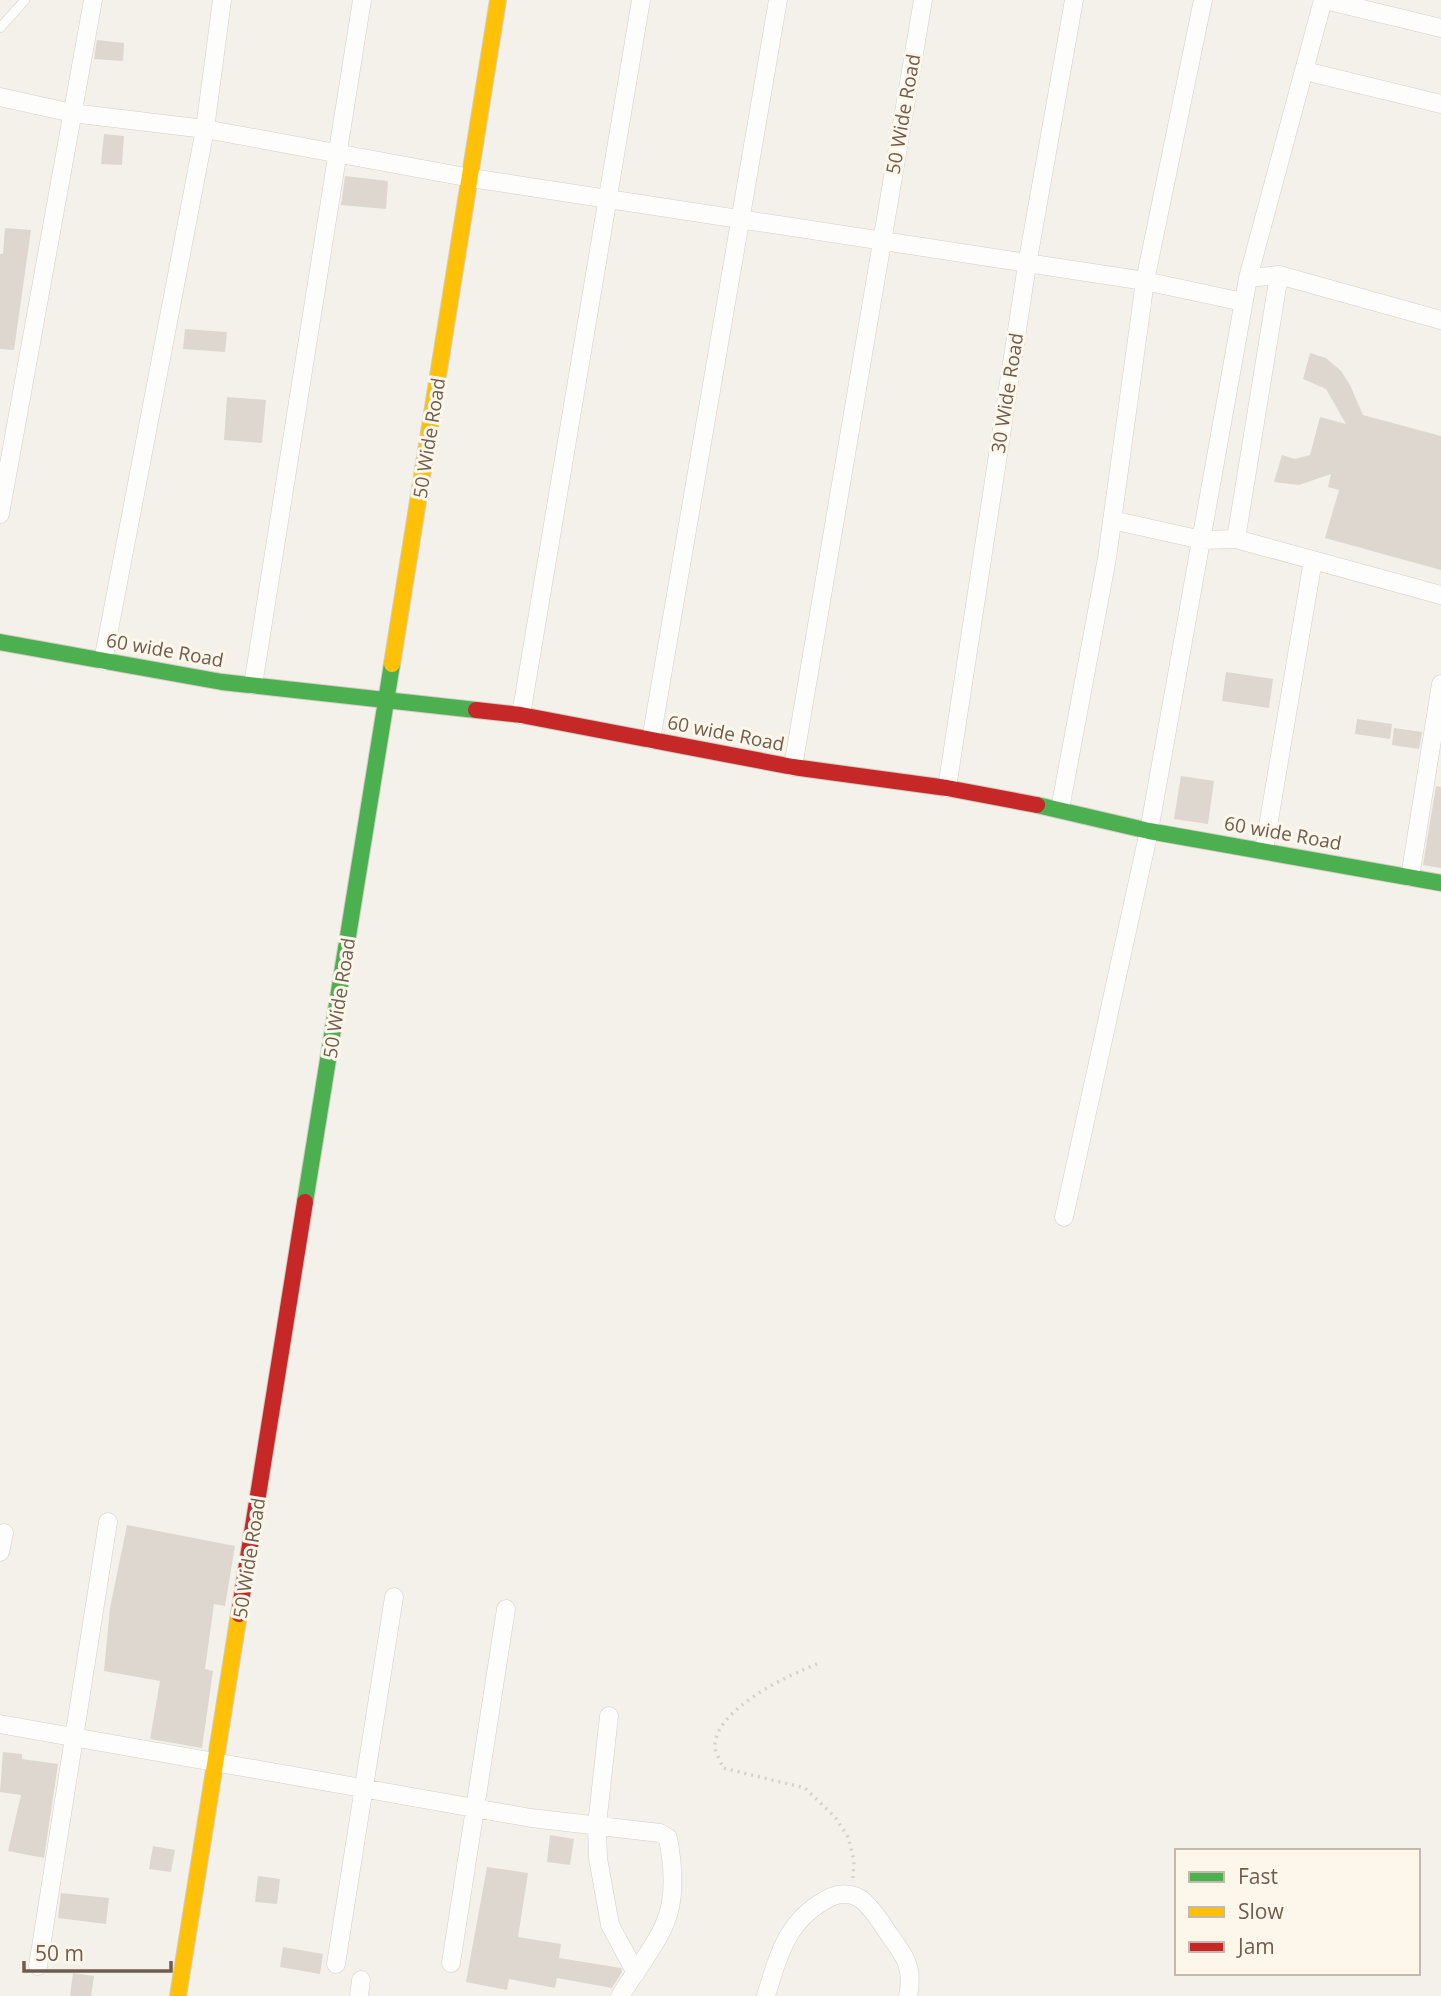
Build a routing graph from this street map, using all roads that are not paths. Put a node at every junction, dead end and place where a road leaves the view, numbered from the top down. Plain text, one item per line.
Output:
1 (25, 0) edge
2 (93, 0) edge
3 (222, 0) edge
4 (362, 0) edge
5 (498, 0) edge
6 (641, 0) edge
7 (778, 0) edge
8 (923, 0) edge
9 (1074, 0) edge
10 (1203, 0) edge
11 (1324, 0) edge
12 (0, 28) edge
13 (1441, 28) edge
14 (1305, 71) junction
15 (0, 97) edge
16 (1441, 104) edge
17 (72, 113) junction
18 (205, 129) junction
19 (340, 154) junction
20 (471, 178) junction
21 (607, 198) junction
22 (740, 219) junction
23 (880, 241) junction
24 (1027, 265) junction
25 (1279, 275) junction
26 (1248, 278) junction
27 (1145, 282) junction
28 (1243, 302) junction
29 (1441, 320) edge
30 (0, 514) edge
31 (1112, 520) junction
32 (1237, 539) junction
33 (1202, 540) junction
34 (1313, 560) junction
35 (1441, 595) edge
36 (0, 642) edge
37 (103, 661) junction
38 (1441, 684) edge
39 (253, 685) junction
40 (387, 699) junction
41 (521, 715) junction
42 (651, 740) junction
43 (793, 767) junction
44 (947, 788) junction
45 (1060, 809) junction
46 (1149, 831) junction
47 (1264, 850) junction
48 (1409, 877) junction
49 (1441, 883) edge
50 (1064, 1217) dead end
51 (108, 1522) dead end
52 (4, 1533) dead end
53 (0, 1552) edge
54 (394, 1597) dead end
55 (506, 1609) dead end
56 (609, 1716) dead end
57 (0, 1724) edge
58 (74, 1736) junction
59 (215, 1764) junction
60 (364, 1789) junction
61 (476, 1808) junction
62 (597, 1825) junction
63 (451, 1963) dead end
64 (336, 1964) dead end
65 (38, 1966) dead end
66 (636, 1973) junction
67 (178, 1996) edge
68 (620, 1996) edge
69 (766, 1996) edge
70 (908, 1996) edge

1 - 12 lane
2 - 17 street
3 - 18 street
4 - 19 street
5 - 20 street, 50 Wide Road
6 - 21 street
7 - 22 street
8 - 23 street, 50 Wide Road
9 - 24 street, 30 Wide Road
10 - 27 street
11 - 13 street
11 - 14 street
14 - 16 street
14 - 26 street
15 - 17 street
17 - 18 street
17 - 30 street
18 - 19 street
18 - 37 street
19 - 20 street
19 - 39 street
20 - 21 street
20 - 40 street, 50 Wide Road
21 - 22 street
21 - 41 street
22 - 23 street
22 - 42 street
23 - 24 street
23 - 43 street, 50 Wide Road
24 - 27 street
24 - 44 street, 30 Wide Road
25 - 26 street
25 - 29 street
25 - 32 street
26 - 28 street
27 - 28 street
27 - 31 street
28 - 33 street
31 - 33 street
31 - 45 street
32 - 33 street
32 - 34 street
33 - 46 street
34 - 35 street
34 - 47 street
36 - 37 street, 60 wide Road
37 - 39 street, 60 wide Road
38 - 48 street
39 - 40 street, 60 wide Road
40 - 41 street, 60 wide Road
40 - 59 street, 50 Wide Road
41 - 42 street, 60 wide Road
42 - 43 street, 60 wide Road
43 - 44 street, 60 wide Road
44 - 45 street, 60 wide Road
45 - 46 street, 60 wide Road
46 - 47 street, 60 wide Road
46 - 50 street
47 - 48 street, 60 wide Road
48 - 49 street, 60 wide Road
51 - 58 street
52 - 53 street
54 - 60 street
55 - 61 street
56 - 62 street
57 - 58 street
58 - 59 street
58 - 65 street
59 - 60 street
59 - 67 street, 50 Wide Road
60 - 61 street
60 - 64 street
61 - 62 street
61 - 63 street
62 - 66 street
62 - 66 street
66 - 68 street
69 - 70 street

